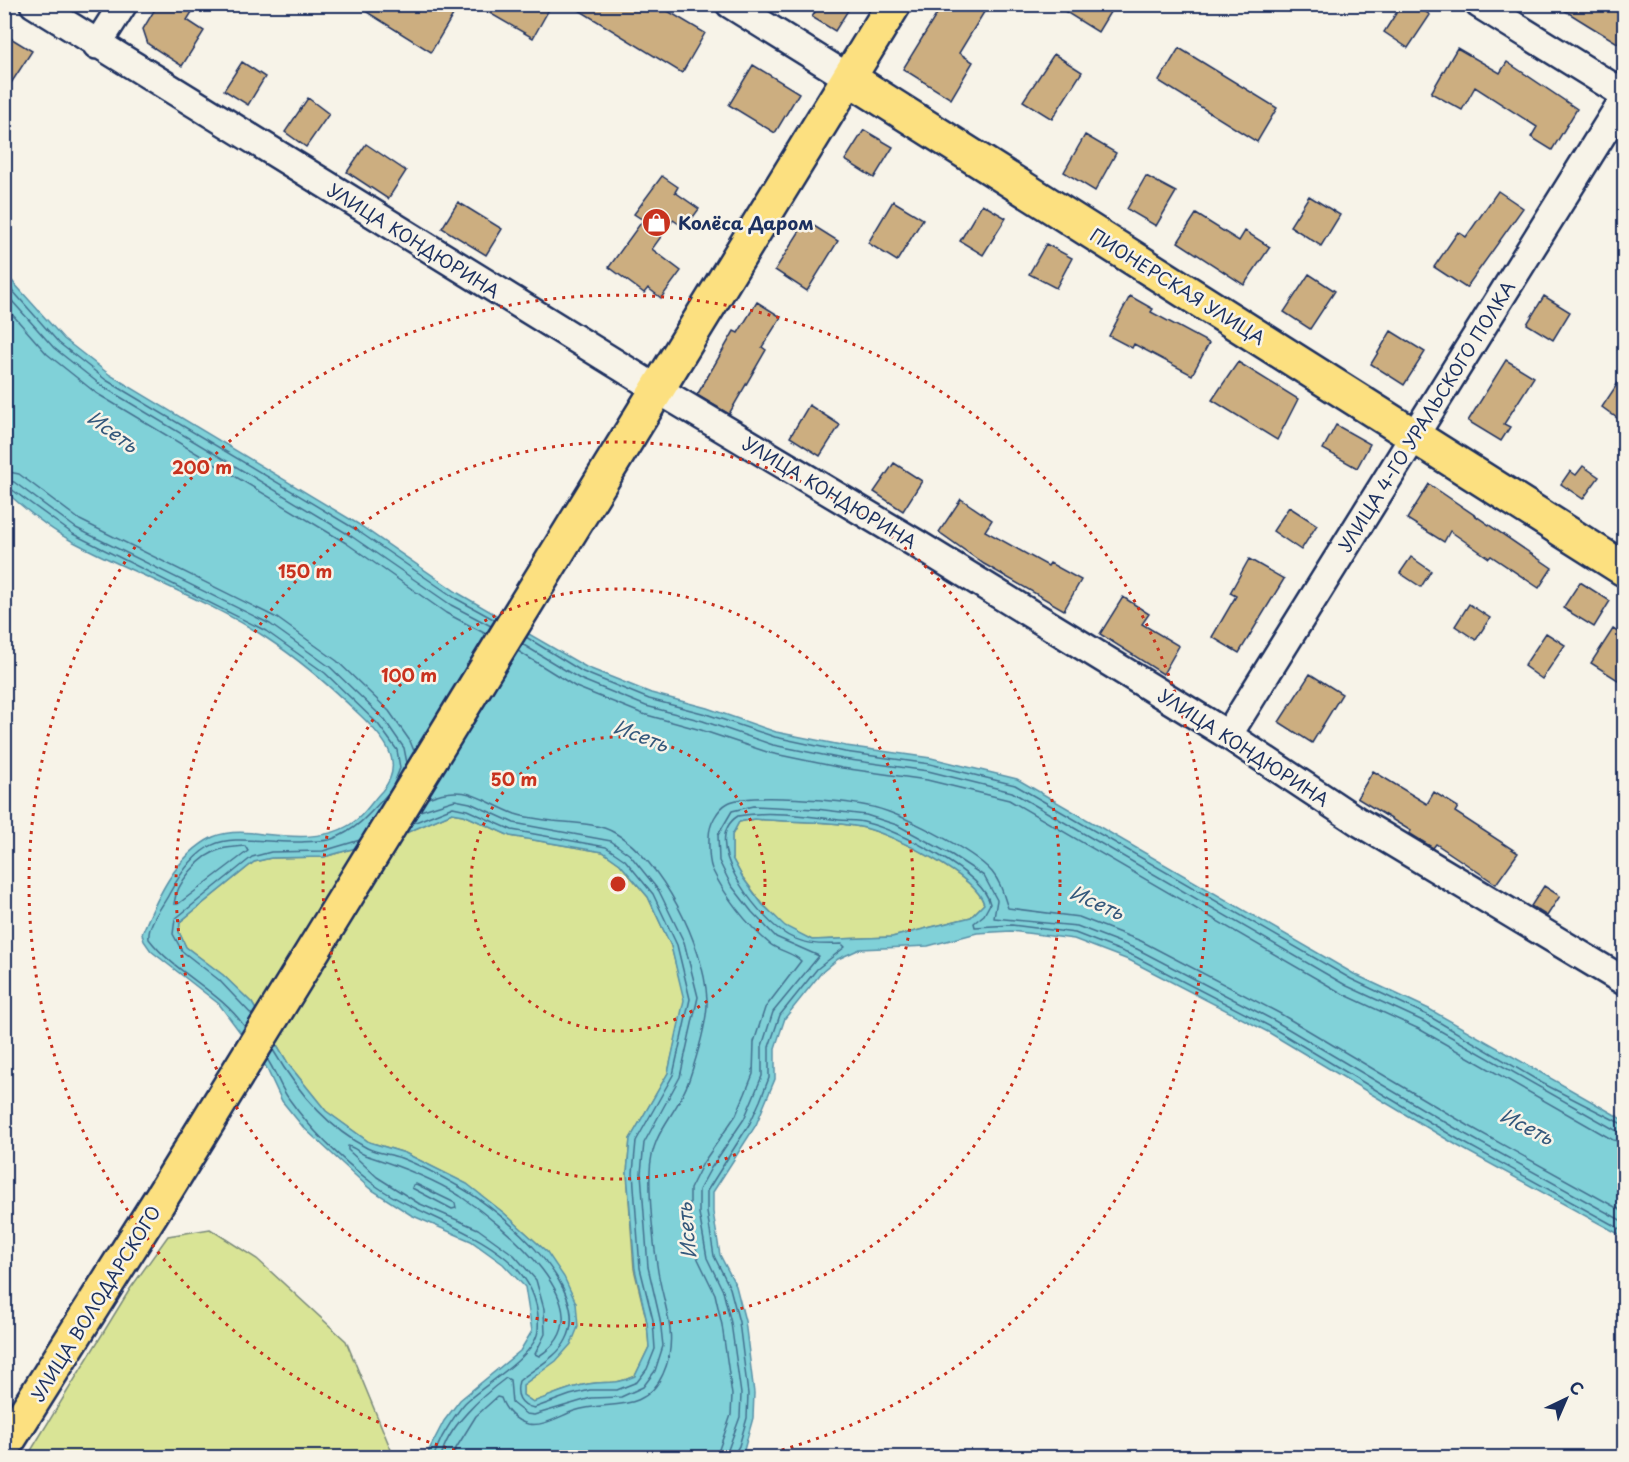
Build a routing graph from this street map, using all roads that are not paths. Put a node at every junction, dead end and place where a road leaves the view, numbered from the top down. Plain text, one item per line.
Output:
1 (34, 4) edge
2 (123, 4) edge
3 (730, 4) edge
4 (894, 4) edge
5 (1479, 4) edge
6 (97, 45) junction
7 (849, 78) junction
8 (1624, 94) edge
9 (1624, 99) edge
10 (657, 389) junction
11 (1413, 435) junction
12 (1624, 569) edge
13 (1228, 735) junction
14 (1624, 981) edge
15 (4, 1447) edge

1 - 6 street, УЛИЦА КОНДЮРИНА
2 - 6 street
3 - 7 street, ПИОНЕРСКАЯ УЛИЦА
4 - 7 main road
5 - 8 street
6 - 10 street, УЛИЦА КОНДЮРИНА
7 - 10 main road
7 - 11 main road, ПИОНЕРСКАЯ УЛИЦА
9 - 11 street, УЛИЦА 4-ГО УРАЛЬСКОГО ПОЛКА
10 - 13 street, УЛИЦА КОНДЮРИНА
10 - 15 main road, УЛИЦА ВОЛОДАРСКОГО
11 - 12 main road, ПИОНЕРСКАЯ УЛИЦА
11 - 13 street, УЛИЦА 4-ГО УРАЛЬСКОГО ПОЛКА
13 - 14 street, УЛИЦА КОНДЮРИНА

